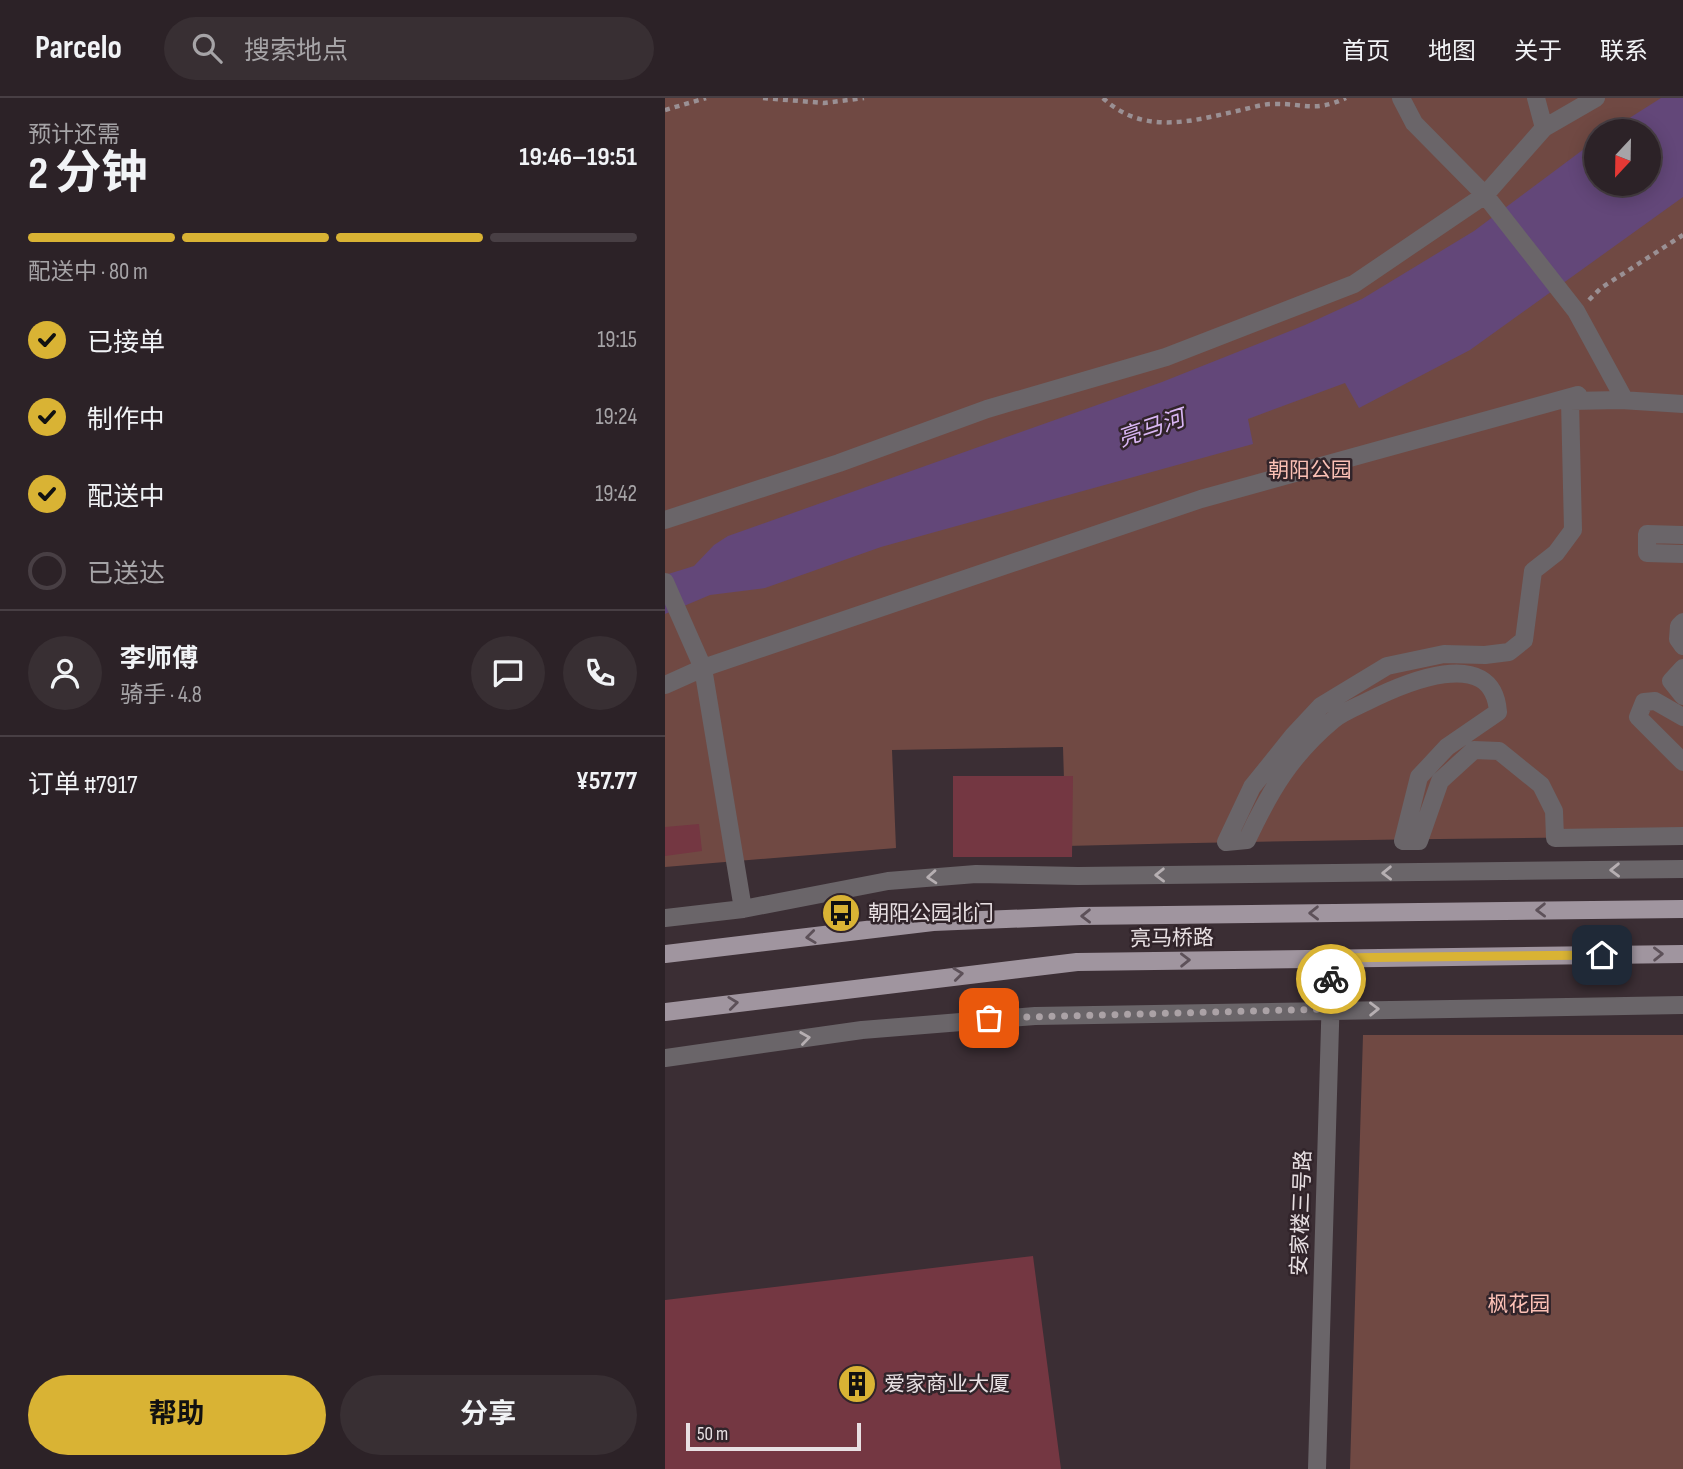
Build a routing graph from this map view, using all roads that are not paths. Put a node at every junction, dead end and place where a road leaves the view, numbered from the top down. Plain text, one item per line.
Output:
1 (1401, 98) edge
2 (1536, 98) edge
3 (1596, 98) edge
4 (1544, 128) junction
5 (1485, 195) junction
6 (1623, 397) junction
7 (1683, 402) edge
8 (665, 520) edge
9 (1683, 535) edge
10 (1683, 554) edge
11 (665, 582) edge
12 (1683, 622) edge
13 (1683, 646) edge
14 (703, 668) junction
15 (1683, 668) edge
16 (665, 685) edge
17 (1683, 696) edge
18 (1683, 717) edge
19 (1683, 762) edge
20 (1683, 836) edge
21 (1683, 869) edge
22 (743, 909) junction
23 (1683, 909) edge
24 (665, 918) edge
25 (665, 954) edge
26 (1683, 954) edge
27 (1332, 958) junction
28 (1683, 1005) edge
29 (1330, 1009) junction
30 (665, 1012) edge
31 (665, 1058) edge
32 (1317, 1469) edge

1 - 5 street
2 - 4 street
3 - 4 street
4 - 5 street
5 - 6 street
5 - 8 street
6 - 7 street
6 - 14 street
7 - 20 street
9 - 10 street
11 - 14 street
12 - 13 street
14 - 16 street
14 - 22 street
15 - 17 street
18 - 19 street
21 -> 22 street
22 - 24 street
23 -> 25 main road, 亮马桥路
27 -> 26 main road, 亮马桥路
27 - 29 street, 安家楼三号路
30 -> 27 main road, 亮马桥路
29 -> 28 street
31 -> 29 street
29 - 32 street, 安家楼三号路

